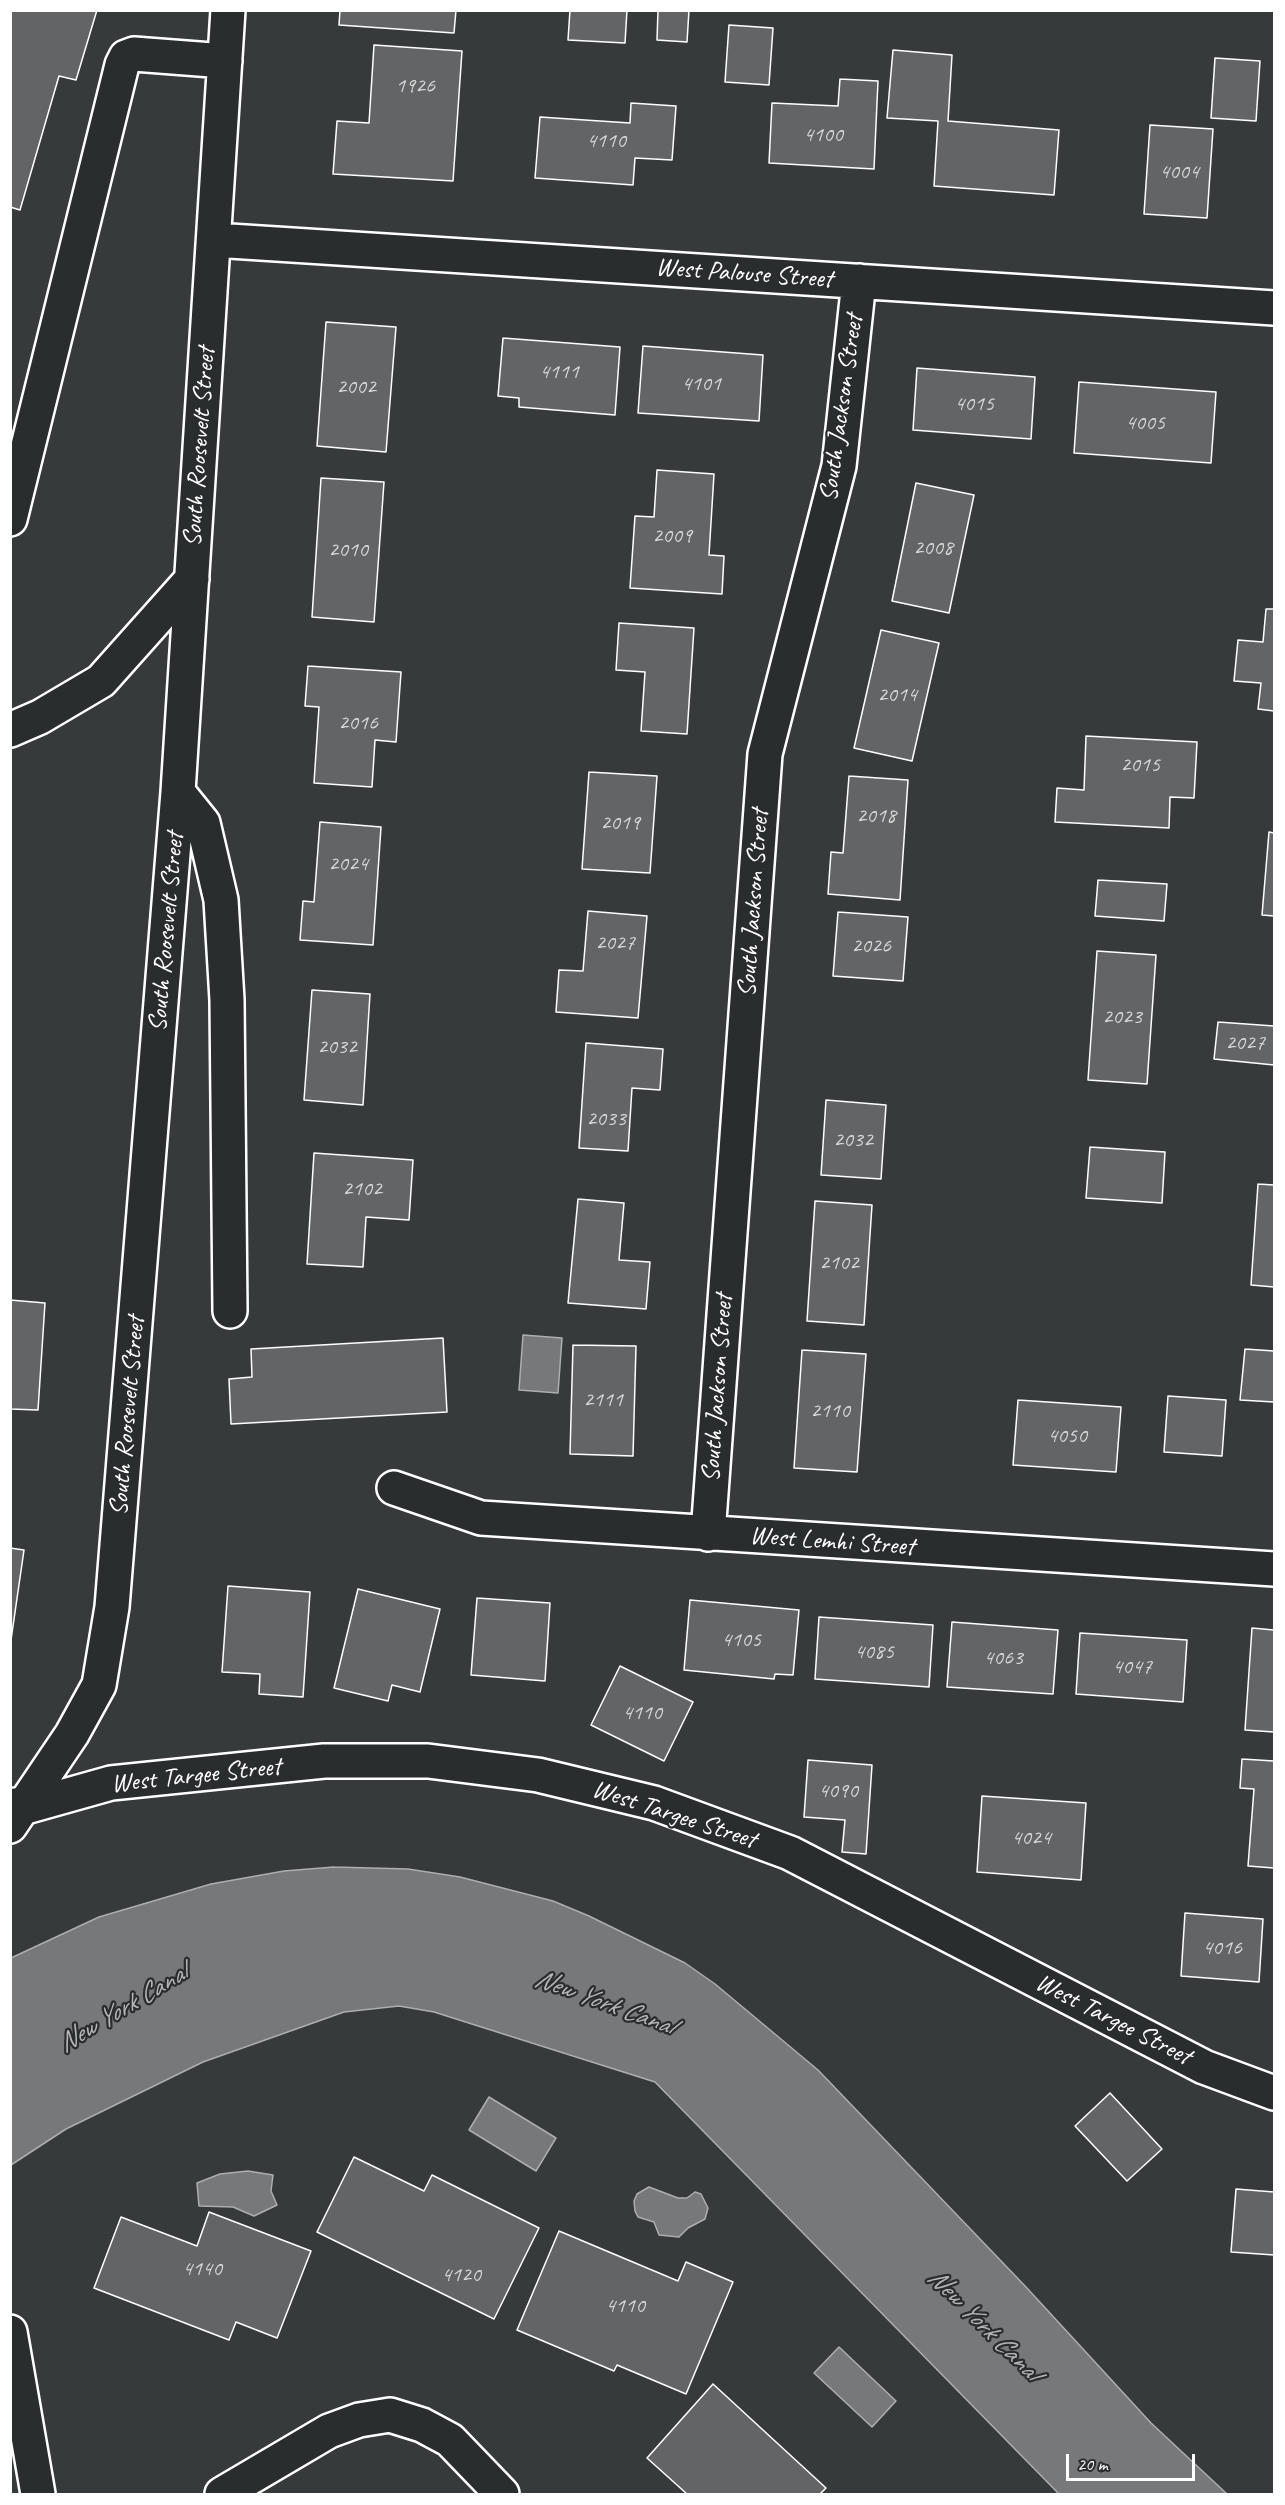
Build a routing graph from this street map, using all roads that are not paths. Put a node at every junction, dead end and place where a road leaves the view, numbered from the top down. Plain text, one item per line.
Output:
1 (228, 10) edge
2 (225, 61) junction
3 (214, 240) junction
4 (859, 281) junction
5 (1275, 308) edge
6 (10, 519) edge
7 (192, 579) junction
8 (10, 730) edge
9 (178, 792) junction
10 (230, 1311) dead end
11 (394, 1488) dead end
12 (708, 1534) junction
13 (1275, 1569) edge
14 (14, 1812) edge
15 (1275, 2093) edge
16 (10, 2332) edge
17 (38, 2494) edge
18 (222, 2494) edge
19 (502, 2494) edge

1 - 2 street, South Roosevelt Street
2 - 3 street, South Roosevelt Street
2 - 6 street
3 - 4 street, West Palouse Street
3 - 7 street, South Roosevelt Street
4 - 5 street, West Palouse Street
4 - 12 street, South Jackson Street
7 - 8 street
7 - 9 street, South Roosevelt Street
9 - 10 street
9 - 14 street, South Roosevelt Street
11 - 12 street, West Lemhi Street
12 - 13 street, West Lemhi Street
14 - 15 street, West Targee Street
16 - 17 street
18 - 19 street

